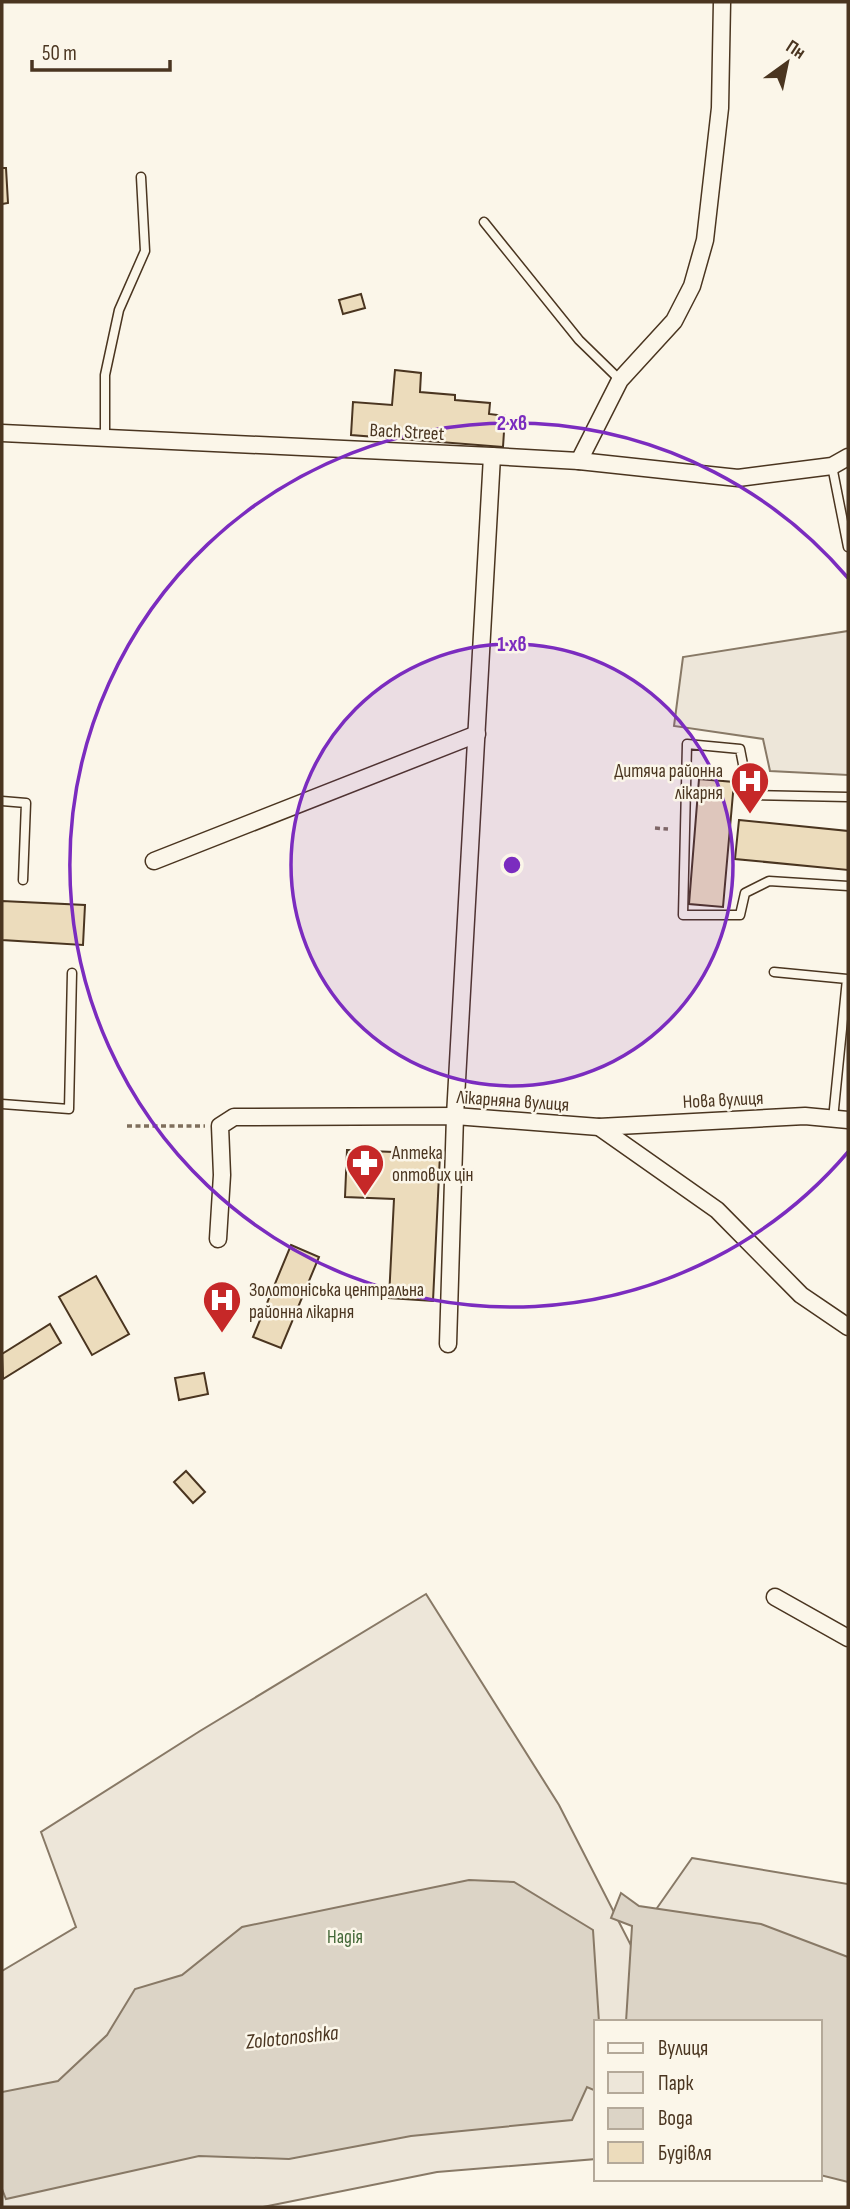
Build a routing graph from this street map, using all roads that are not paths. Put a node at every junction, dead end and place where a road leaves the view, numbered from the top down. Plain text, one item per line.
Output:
1 (722, 2) edge
2 (141, 177) dead end
3 (484, 222) dead end
4 (620, 380) junction
5 (2, 433) edge
6 (105, 438) junction
7 (492, 456) junction
8 (848, 457) edge
9 (579, 461) junction
10 (832, 466) junction
11 (848, 547) edge
12 (477, 733) junction
13 (848, 797) edge
14 (2, 801) edge
15 (154, 861) dead end
16 (23, 880) dead end
17 (848, 886) edge
18 (72, 972) dead end
19 (774, 972) dead end
20 (2, 1104) edge
21 (454, 1116) junction
22 (841, 1120) edge
23 (599, 1127) junction
24 (218, 1239) dead end
25 (848, 1327) edge
26 (448, 1344) dead end
27 (775, 1597) dead end
28 (848, 1638) edge

1 - 4 street
2 - 6 lane
3 - 4 lane
4 - 9 street
5 - 6 street, Bach Street
6 - 7 street, Bach Street
7 - 9 street, Bach Street
7 - 12 street
8 - 10 street, Bach Street
9 - 10 street, Bach Street
10 - 11 lane
12 - 15 street
12 - 21 street
13 - 17 lane
14 - 16 lane
18 - 20 lane
19 - 22 lane
21 - 23 street, Лікарняна вулиця
21 - 24 street, Лікарняна вулиця
21 - 26 street
22 - 23 street, Нова вулиця
23 - 25 street
27 - 28 street

